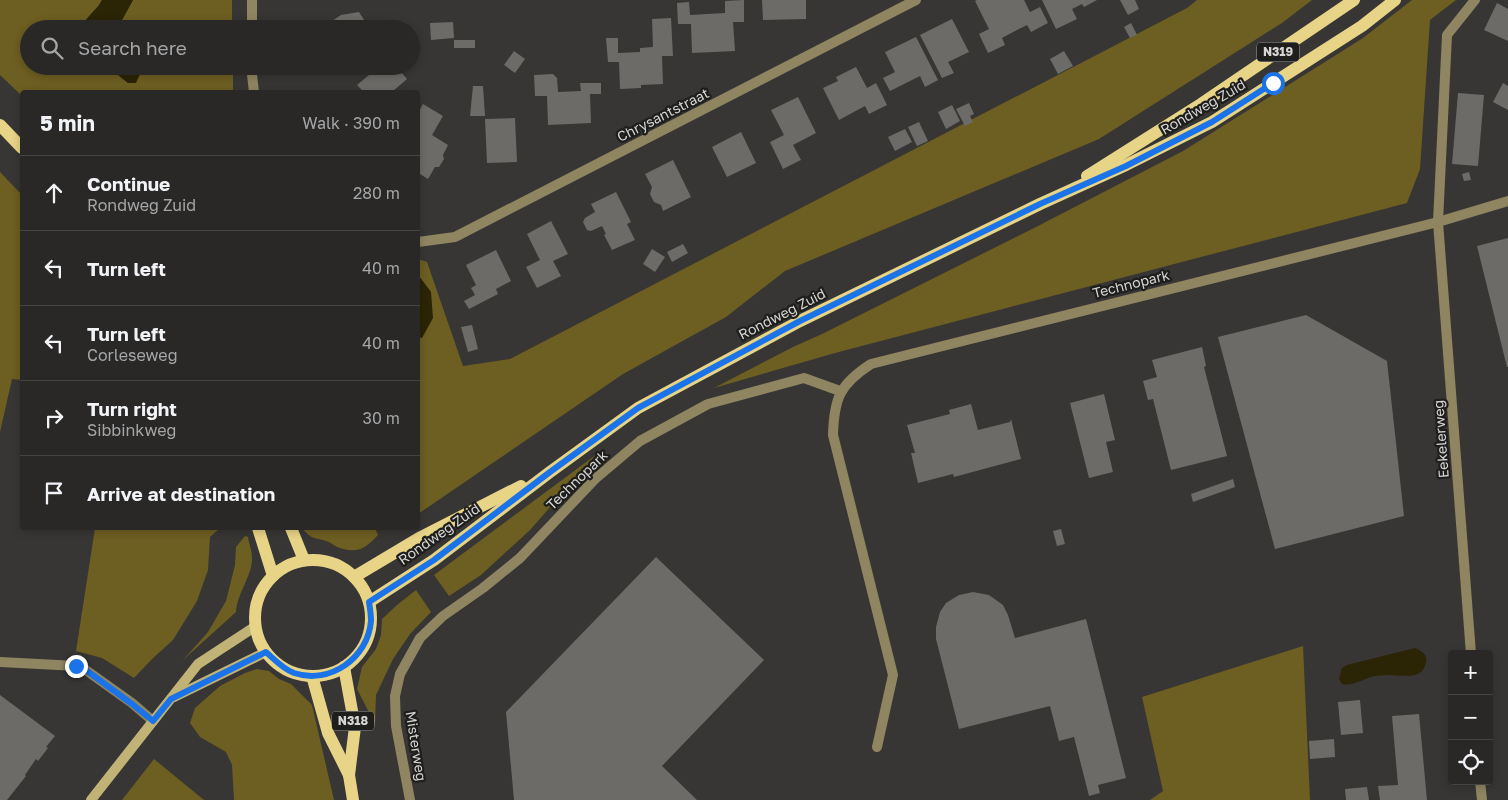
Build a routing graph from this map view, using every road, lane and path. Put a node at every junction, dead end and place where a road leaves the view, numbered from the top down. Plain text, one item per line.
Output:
1 (252, 0) edge
2 (916, 0) edge
3 (1354, 0) edge
4 (1395, 0) edge
5 (1475, 0) edge
6 (252, 20) edge
7 (253, 75) edge
8 (254, 90) edge
9 (0, 125) edge
10 (20, 146) edge
11 (1508, 201) edge
12 (1040, 204) junction
13 (1438, 222) junction
14 (420, 242) edge
15 (840, 391) junction
16 (550, 472) junction
17 (259, 530) edge
18 (292, 530) edge
19 (304, 560) junction
20 (273, 576) junction
21 (354, 577) junction
22 (369, 602) junction
23 (256, 626) junction
24 (1471, 650) edge
25 (266, 652) junction
26 (0, 662) edge
27 (344, 667) junction
28 (312, 676) junction
29 (395, 696) joint
30 (171, 699) junction
31 (153, 721) junction
32 (876, 747) dead end
33 (349, 775) junction
34 (1480, 785) edge
35 (91, 800) edge
36 (353, 800) edge
37 (410, 800) edge
38 (1482, 800) edge

1 - 6 street
2 - 14 street, Chrysantstraat
3 - 12 main road, Rondweg Zuid / N319
4 - 12 main road, Rondweg Zuid / N319
5 - 13 street, Eekelerweg
7 - 8 street
9 - 10 main road
11 - 13 street, Technopark
12 - 16 main road, Rondweg Zuid / N319
13 - 15 street, Technopark
13 - 24 street, Eekelerweg
15 - 29 street, Technopark
15 - 32 street
16 - 21 main road, Rondweg Zuid / N319
16 - 22 main road, Rondweg Zuid / N319
17 - 20 main road
18 - 19 main road
19 - 20 main road
19 - 21 main road
20 - 23 main road
21 - 22 main road
22 - 27 main road
23 - 25 main road
23 - 30 main road
25 - 28 main road
25 - 30 main road
26 - 31 street
27 - 28 main road
27 - 33 main road, N318
28 - 33 main road, N318
29 - 37 street, Misterweg
30 - 31 main road
31 - 35 main road
33 - 36 main road, N318
34 - 38 street

